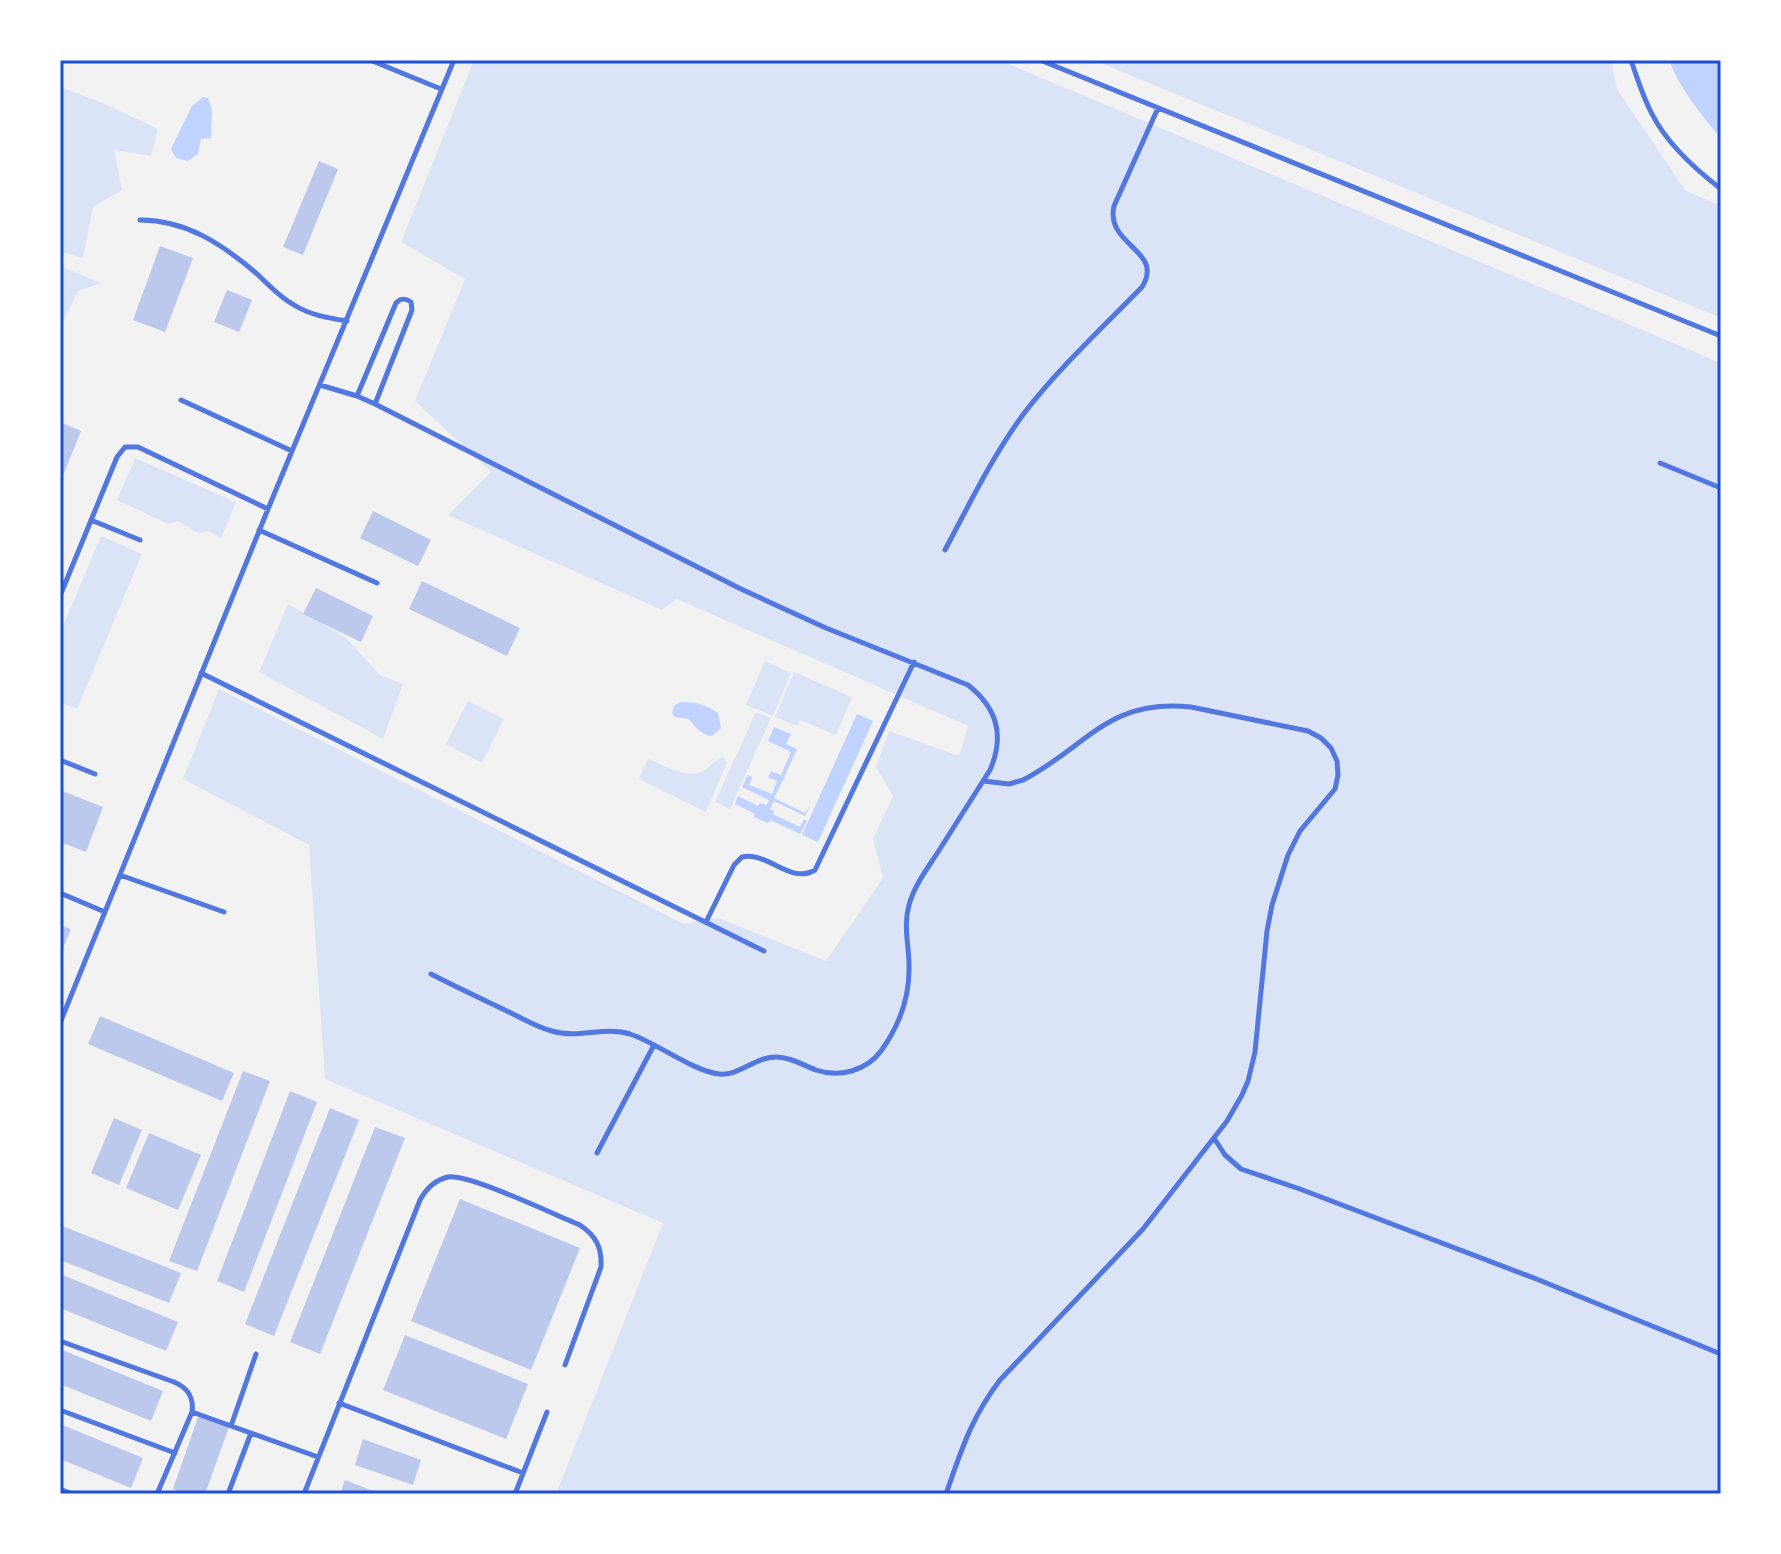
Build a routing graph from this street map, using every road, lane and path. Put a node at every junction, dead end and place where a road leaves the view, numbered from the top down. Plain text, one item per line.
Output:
1 (370, 60) edge
2 (454, 60) edge
3 (1040, 60) edge
4 (1631, 60) edge
5 (441, 89) junction
6 (1158, 108) junction
7 (1721, 189) edge
8 (140, 220) dead end
9 (347, 321) junction
10 (1721, 336) edge
11 (320, 385) junction
12 (357, 396) junction
13 (181, 400) dead end
14 (375, 404) junction
15 (292, 451) junction
16 (1660, 463) dead end
17 (1721, 488) edge
18 (268, 509) junction
19 (91, 520) junction
20 (259, 530) junction
21 (140, 540) dead end
22 (945, 550) dead end
23 (377, 583) dead end
24 (60, 596) edge
25 (914, 662) junction
26 (201, 673) junction
27 (60, 760) edge
28 (95, 774) dead end
29 (983, 780) junction
30 (120, 875) junction
31 (60, 893) edge
32 (105, 912) junction
33 (224, 912) dead end
34 (706, 922) junction
35 (764, 951) dead end
36 (431, 974) dead end
37 (60, 1023) edge
38 (654, 1045) junction
39 (1214, 1138) junction
40 (597, 1153) dead end
41 (60, 1341) edge
42 (256, 1354) dead end
43 (1721, 1354) edge
44 (565, 1365) dead end
45 (339, 1403) junction
46 (60, 1410) edge
47 (192, 1412) junction
48 (547, 1412) dead end
49 (231, 1426) junction
50 (251, 1433) junction
51 (175, 1453) junction
52 (318, 1457) junction
53 (523, 1473) junction
54 (60, 1489) edge
55 (72, 1494) edge
56 (157, 1494) edge
57 (228, 1494) edge
58 (304, 1494) edge
59 (515, 1494) edge
60 (946, 1494) edge

1 - 5 lane
2 - 5 lane
3 - 6 lane
4 - 7 lane
5 - 9 lane
6 - 10 lane
6 - 22 lane
8 - 9 lane
9 - 11 lane
11 - 12 lane
11 - 15 lane
12 - 14 lane
12 - 14 lane
13 - 15 lane
14 - 25 lane
15 - 18 lane
16 - 17 lane
18 - 19 lane
18 - 20 lane
19 - 21 lane
19 - 24 lane
20 - 23 lane
20 - 26 lane
25 - 29 lane
25 - 34 lane
26 - 30 lane
26 - 34 lane
27 - 28 lane
29 - 38 lane
29 - 39 lane
30 - 32 lane
30 - 33 lane
31 - 32 lane
32 - 37 lane
34 - 35 lane
36 - 38 lane
38 - 40 lane
39 - 43 lane
39 - 60 lane
41 - 47 lane
42 - 49 lane
44 - 45 lane
45 - 52 lane
45 - 53 lane
46 - 51 lane
47 - 49 lane
47 - 51 lane
48 - 53 lane
49 - 50 lane
50 - 52 lane
50 - 57 lane
51 - 56 lane
52 - 58 lane
53 - 59 lane
54 - 55 lane

